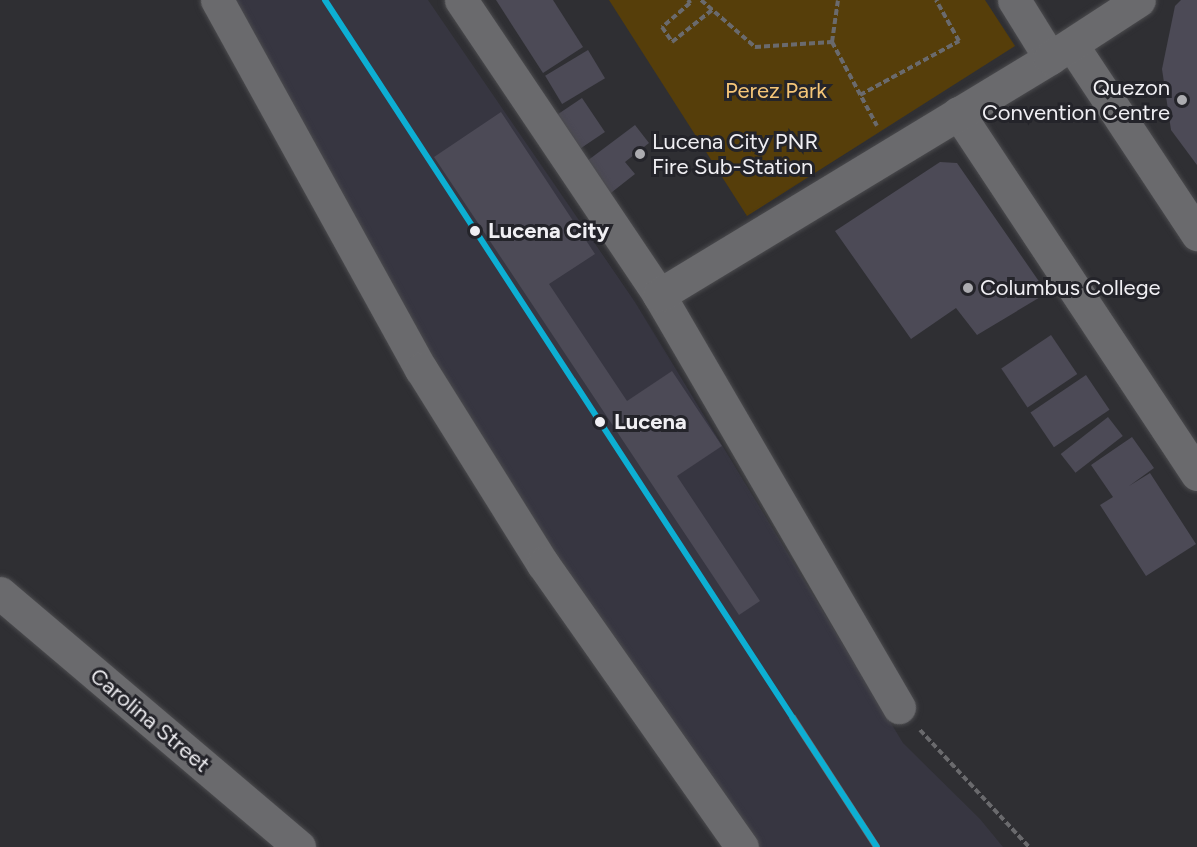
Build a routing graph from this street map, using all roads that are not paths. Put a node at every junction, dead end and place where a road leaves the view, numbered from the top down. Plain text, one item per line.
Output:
1 (217, 0) edge
2 (461, 0) edge
3 (1014, 0) edge
4 (1139, 0) edge
5 (1061, 52) junction
6 (958, 113) junction
7 (1197, 234) edge
8 (659, 295) junction
9 (1197, 474) edge
10 (0, 592) edge
11 (899, 707) road end
12 (299, 847) edge
13 (742, 847) edge

1 - 13 street
2 - 8 street
3 - 5 street
4 - 5 street
5 - 6 street
5 - 7 street
6 - 8 street
6 - 9 street
8 - 11 street
10 - 12 street, Carolina Street

